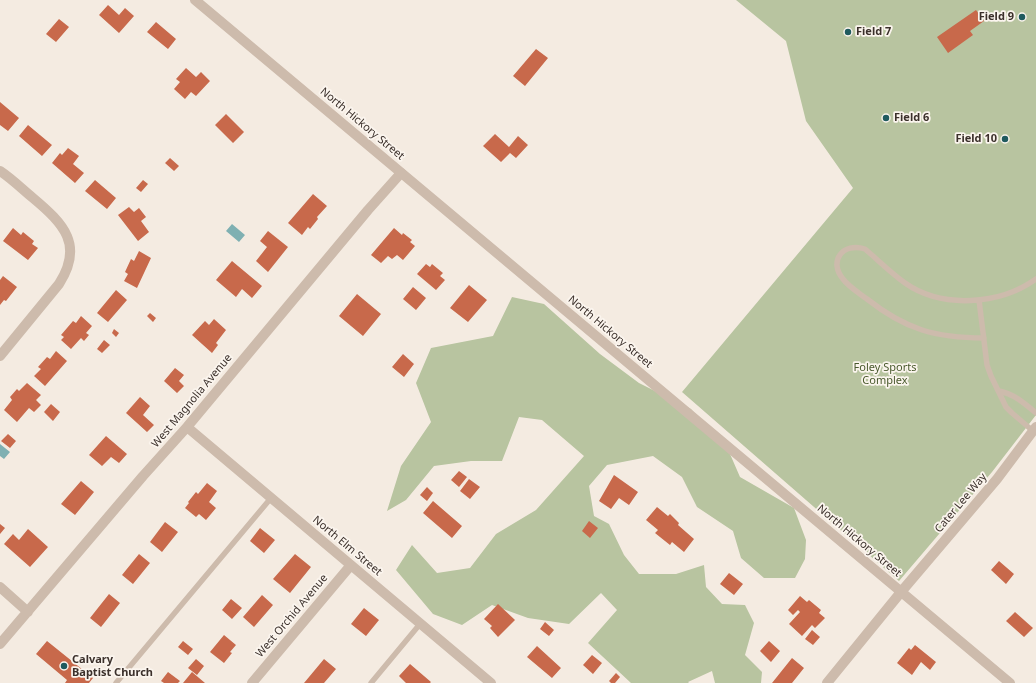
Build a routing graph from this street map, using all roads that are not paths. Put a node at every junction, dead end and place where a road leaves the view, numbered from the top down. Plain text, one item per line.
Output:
1 (196, 0) edge
2 (0, 171) edge
3 (401, 173) junction
4 (1036, 280) edge
5 (979, 300) junction
6 (984, 338) junction
7 (0, 356) edge
8 (999, 391) junction
9 (1036, 413) edge
10 (187, 427) junction
11 (1035, 429) edge
12 (271, 498) junction
13 (351, 565) junction
14 (0, 587) edge
15 (901, 592) junction
16 (28, 612) junction
17 (420, 624) junction
18 (0, 644) edge
19 (485, 681) edge
20 (116, 683) edge
21 (252, 683) edge
22 (371, 683) edge
23 (827, 683) edge
24 (1010, 683) edge

1 - 3 street, North Hickory Street
2 - 7 street
3 - 10 street, West Magnolia Avenue
3 - 15 street, North Hickory Street
4 - 5 lane
5 - 6 lane
5 - 6 lane
6 - 8 lane
8 - 9 lane
8 - 11 lane
10 - 12 street, North Elm Street
10 - 16 street, West Magnolia Avenue
11 - 15 street, Cater Lee Way
12 - 13 street, North Elm Street
12 - 20 lane
13 - 17 street, North Elm Street
13 - 21 street, West Orchid Avenue
14 - 16 street
15 - 23 street, Cater Lee Way
15 - 24 street, North Hickory Street
16 - 18 street, West Magnolia Avenue
17 - 19 street, North Elm Street
17 - 22 lane

